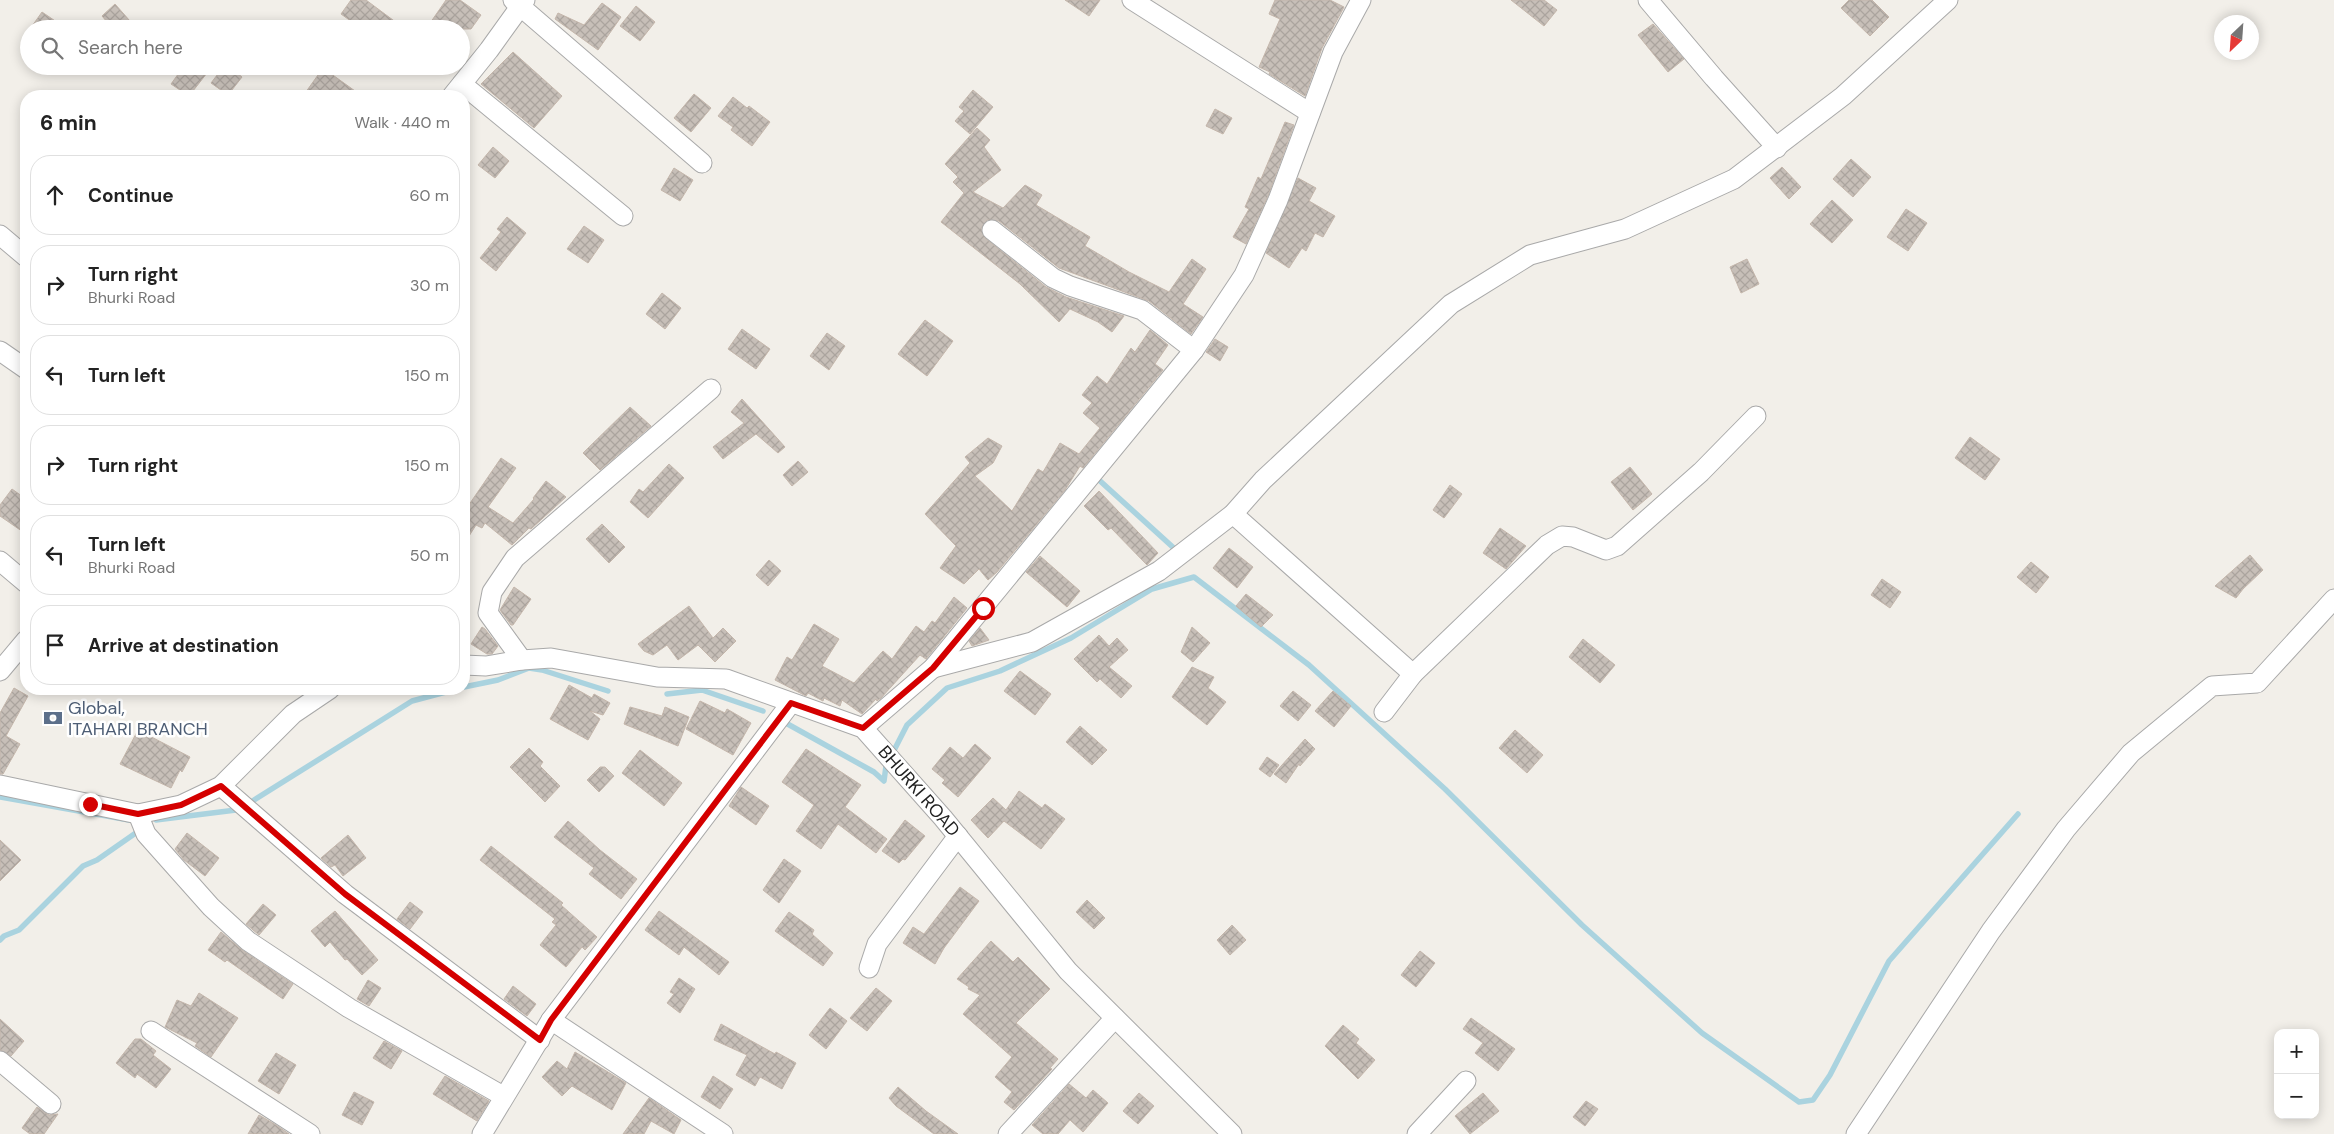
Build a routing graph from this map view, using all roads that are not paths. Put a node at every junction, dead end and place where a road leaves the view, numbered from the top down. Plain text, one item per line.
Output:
1 (1132, 0) edge
2 (1361, 0) edge
3 (1648, 0) edge
4 (1948, 0) edge
5 (519, 2) edge
6 (470, 74) edge
7 (469, 75) edge
8 (457, 90) edge
9 (470, 100) edge
10 (1310, 113) junction
11 (1777, 148) junction
12 (702, 163) dead end
13 (623, 216) dead end
14 (992, 230) dead end
15 (0, 235) edge
16 (20, 251) edge
17 (0, 350) edge
18 (1194, 350) junction
19 (20, 365) edge
20 (711, 389) dead end
21 (1756, 416) dead end
22 (1233, 514) junction
23 (0, 561) edge
24 (20, 578) edge
25 (2334, 599) edge
26 (20, 647) edge
27 (522, 660) junction
28 (470, 665) edge
29 (933, 668) junction
30 (0, 671) edge
31 (1413, 674) junction
32 (321, 695) edge
33 (791, 703) junction
34 (1384, 712) dead end
35 (863, 728) junction
36 (0, 785) edge
37 (221, 786) junction
38 (138, 814) junction
39 (958, 836) junction
40 (869, 968) dead end
41 (1115, 1018) junction
42 (551, 1020) junction
43 (151, 1031) dead end
44 (540, 1040) junction
45 (4, 1072) edge
46 (1466, 1081) dead end
47 (504, 1096) junction
48 (51, 1104) dead end
49 (310, 1134) edge
50 (482, 1134) edge
51 (723, 1134) edge
52 (1008, 1134) edge
53 (1232, 1134) edge
54 (1416, 1134) edge
55 (1856, 1134) edge

1 - 10 street
2 - 10 street
3 - 11 street
4 - 11 street
5 - 6 street
5 - 12 street
7 - 8 street
9 - 13 street
10 - 18 street
11 - 22 street
14 - 18 street
15 - 16 street
17 - 19 street
18 - 29 street
20 - 27 street
21 - 31 street
22 - 29 street
22 - 31 street
23 - 24 street
25 - 55 street
26 - 30 street
27 - 28 street, BHURKI ROAD
27 - 33 street, BHURKI ROAD
29 - 35 street
31 - 34 street
32 - 37 street
33 - 35 street, BHURKI ROAD
33 - 42 street
35 - 39 street, BHURKI ROAD
36 - 38 street
37 - 38 street
37 - 44 street
38 - 47 street
39 - 40 street
39 - 41 street, BHURKI ROAD
41 - 52 street
41 - 53 street, BHURKI ROAD
42 - 44 street
42 - 51 street
43 - 49 street
44 - 47 street
45 - 48 street
46 - 54 street
47 - 50 street

